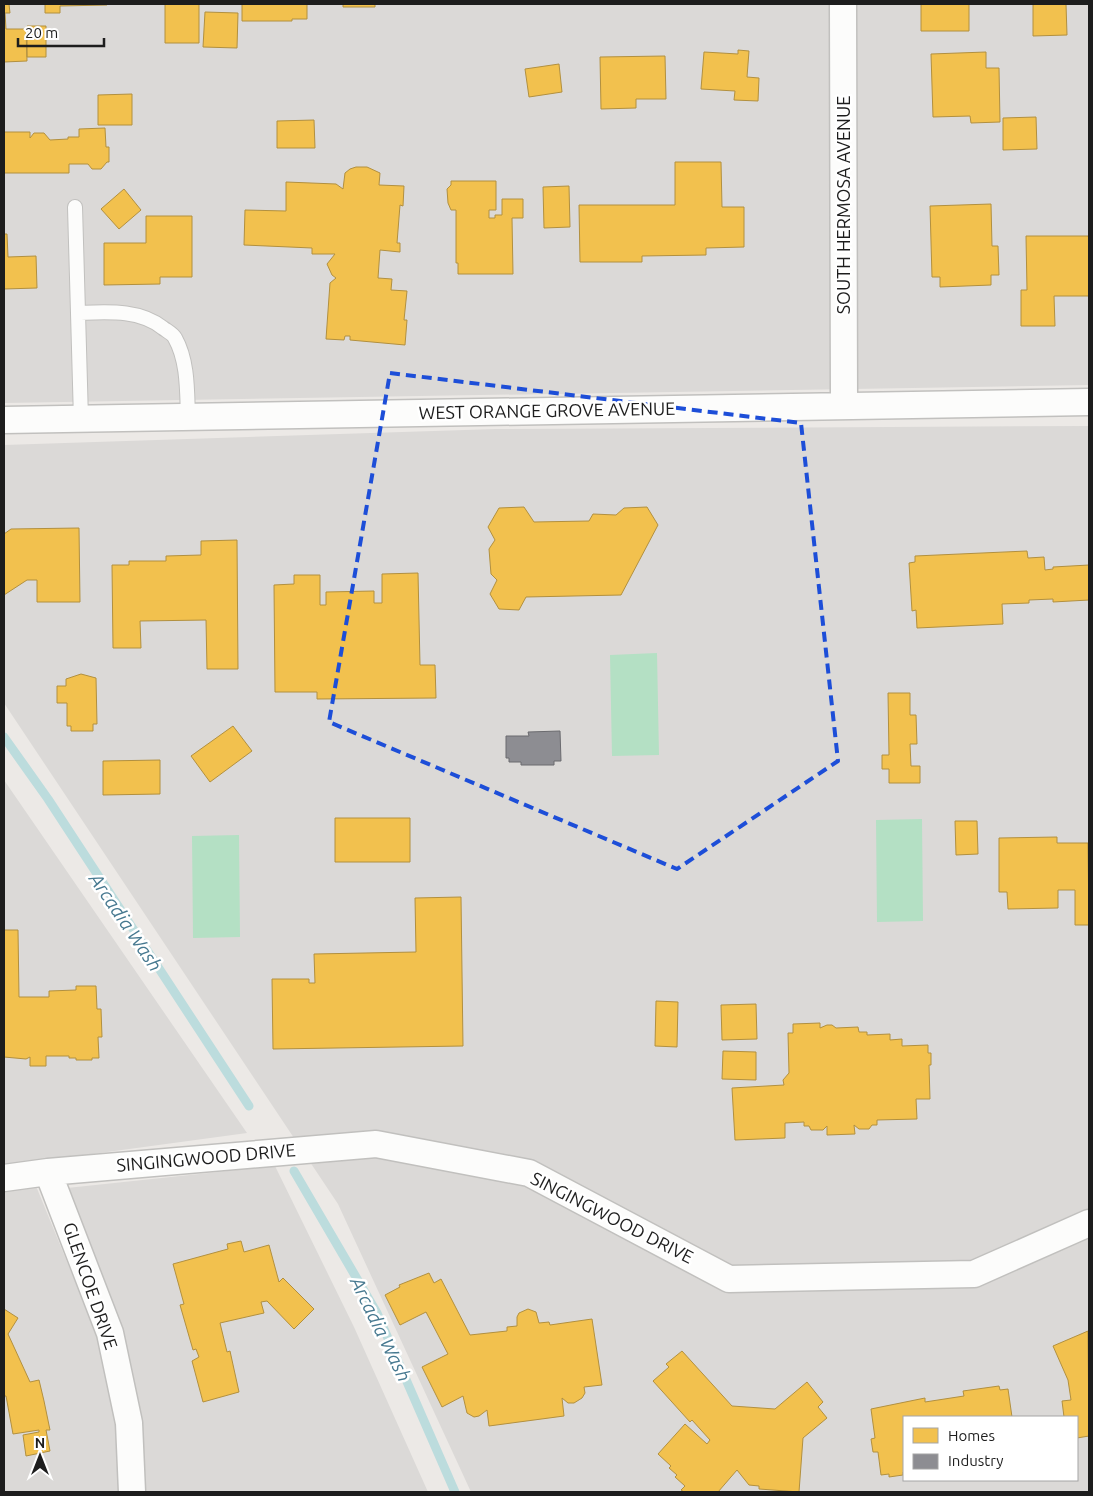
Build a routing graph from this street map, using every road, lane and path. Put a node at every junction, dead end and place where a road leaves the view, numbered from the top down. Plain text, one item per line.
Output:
1 (843, 4) edge
2 (75, 207) dead end
3 (78, 313) junction
4 (1089, 402) edge
5 (844, 406) junction
6 (188, 417) junction
7 (81, 419) junction
8 (4, 420) edge
9 (48, 1172) junction
10 (4, 1178) edge
11 (1089, 1223) edge
12 (132, 1492) edge

1 - 5 street, SOUTH HERMOSA AVENUE
2 - 3 lane
3 - 6 lane
3 - 7 lane
4 - 5 street, WEST ORANGE GROVE AVENUE
5 - 6 street, WEST ORANGE GROVE AVENUE
6 - 7 street, WEST ORANGE GROVE AVENUE
7 - 8 street, WEST ORANGE GROVE AVENUE
9 - 10 street, SINGINGWOOD DRIVE
9 - 11 street, SINGINGWOOD DRIVE
9 - 12 street, GLENCOE DRIVE

